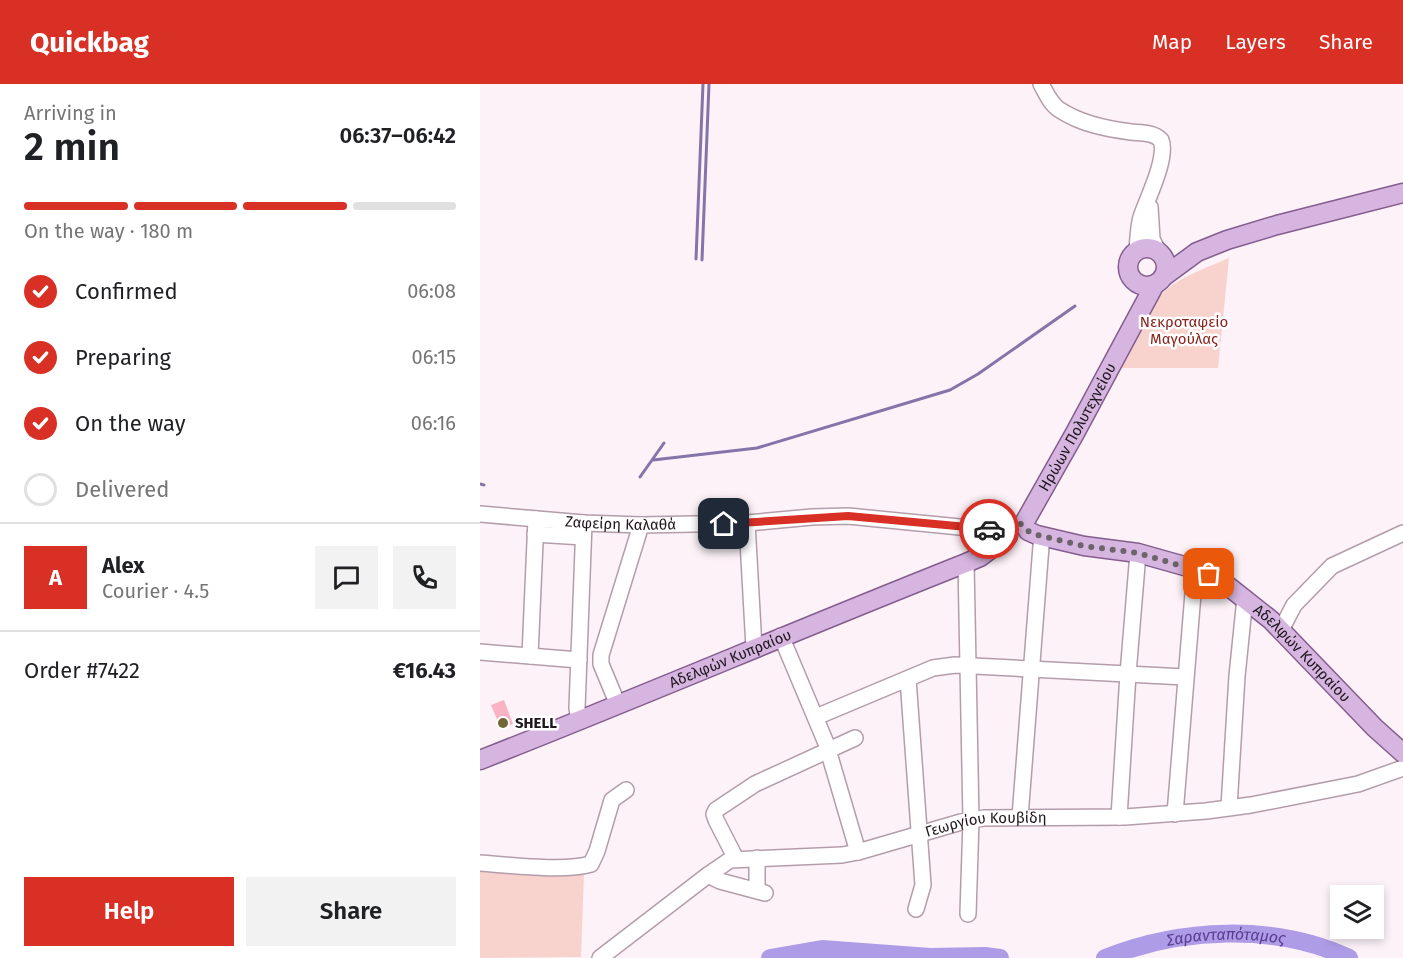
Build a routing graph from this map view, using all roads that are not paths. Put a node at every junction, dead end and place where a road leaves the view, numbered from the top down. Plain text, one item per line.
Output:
1 (1041, 84) edge
2 (1403, 193) edge
3 (1150, 195) junction
4 (1137, 250) junction
5 (1159, 252) junction
6 (1197, 252) junction
7 (1159, 280) junction
8 (1136, 282) junction
9 (1131, 328) junction
10 (480, 514) edge
11 (747, 523) junction
12 (641, 525) junction
13 (535, 526) junction
14 (980, 529) junction
15 (584, 530) junction
16 (1403, 533) edge
17 (1022, 536) junction
18 (1138, 553) junction
19 (973, 560) junction
20 (1195, 569) junction
21 (1245, 598) junction
22 (1281, 630) junction
23 (781, 636) junction
24 (754, 648) junction
25 (480, 652) edge
26 (530, 656) junction
27 (579, 660) junction
28 (969, 665) junction
29 (1030, 668) junction
30 (1128, 674) junction
31 (1185, 677) junction
32 (908, 679) junction
33 (618, 705) junction
34 (816, 717) junction
35 (579, 721) junction
36 (855, 738) dead end
37 (828, 752) junction
38 (1403, 753) edge
39 (480, 760) edge
40 (1403, 768) edge
41 (626, 790) dead end
42 (1229, 807) junction
43 (1175, 814) junction
44 (1020, 817) junction
45 (1119, 817) junction
46 (971, 820) junction
47 (920, 834) junction
48 (858, 852) junction
49 (757, 858) junction
50 (736, 860) junction
51 (480, 863) edge
52 (708, 875) junction
53 (916, 909) dead end
54 (968, 914) dead end
55 (600, 958) edge

1 - 3 street
2 - 6 main road, Ηρώων Πολυτεχνείου
3 - 4 street
3 - 5 street
4 - 5 main road
4 - 8 main road
5 - 6 main road, Ηρώων Πολυτεχνείου
5 - 7 main road
6 - 7 main road, Ηρώων Πολυτεχνείου
7 - 8 main road
7 - 9 main road, Ηρώων Πολυτεχνείου
8 - 9 main road, Ηρώων Πολυτεχνείου
9 - 17 main road, Ηρώων Πολυτεχνείου
10 - 13 street, Ζαφείρη Καλαθά
11 - 12 street, Ζαφείρη Καλαθά
11 - 14 street, Ζαφείρη Καλαθά
11 - 24 street
12 - 15 street, Ζαφείρη Καλαθά
12 - 33 street
13 - 15 street, Ζαφείρη Καλαθά
13 - 26 street
14 - 17 street, Ζαφείρη Καλαθά
14 - 19 street
15 - 27 street
16 - 22 street
17 - 18 main road, Αδελφών Κυπραίου
17 - 19 main road, Αδελφών Κυπραίου
17 - 29 street
18 - 20 main road, Αδελφών Κυπραίου
18 - 30 street
19 - 23 main road, Αδελφών Κυπραίου
19 - 28 street
20 - 21 main road, Αδελφών Κυπραίου
20 - 31 street
21 - 22 main road, Αδελφών Κυπραίου
21 - 42 street
22 - 38 main road, Αδελφών Κυπραίου
23 - 24 main road, Αδελφών Κυπραίου
23 - 34 street
24 - 33 main road, Αδελφών Κυπραίου
25 - 26 street
26 - 27 street
27 - 35 street
28 - 29 street
28 - 32 street
28 - 46 street
29 - 30 street
29 - 44 street
30 - 31 street
30 - 45 street
31 - 43 street
32 - 34 street
32 - 47 street
33 - 35 main road, Αδελφών Κυπραίου
34 - 37 street
35 - 39 main road, Αδελφών Κυπραίου
36 - 37 street
37 - 48 street
37 - 50 street
40 - 42 street, Γεωργίου Κουβίδη
41 - 51 street
42 - 43 street, Γεωργίου Κουβίδη
43 - 45 street, Γεωργίου Κουβίδη
44 - 45 street, Γεωργίου Κουβίδη
44 - 46 street, Γεωργίου Κουβίδη
46 - 47 street, Γεωργίου Κουβίδη
46 - 54 street
47 - 48 street, Γεωργίου Κουβίδη
47 - 53 street
48 - 49 street, Γεωργίου Κουβίδη
49 - 50 street, Γεωργίου Κουβίδη
49 - 52 street
50 - 52 street, Γεωργίου Κουβίδη
52 - 55 street, Γεωργίου Κουβίδη

